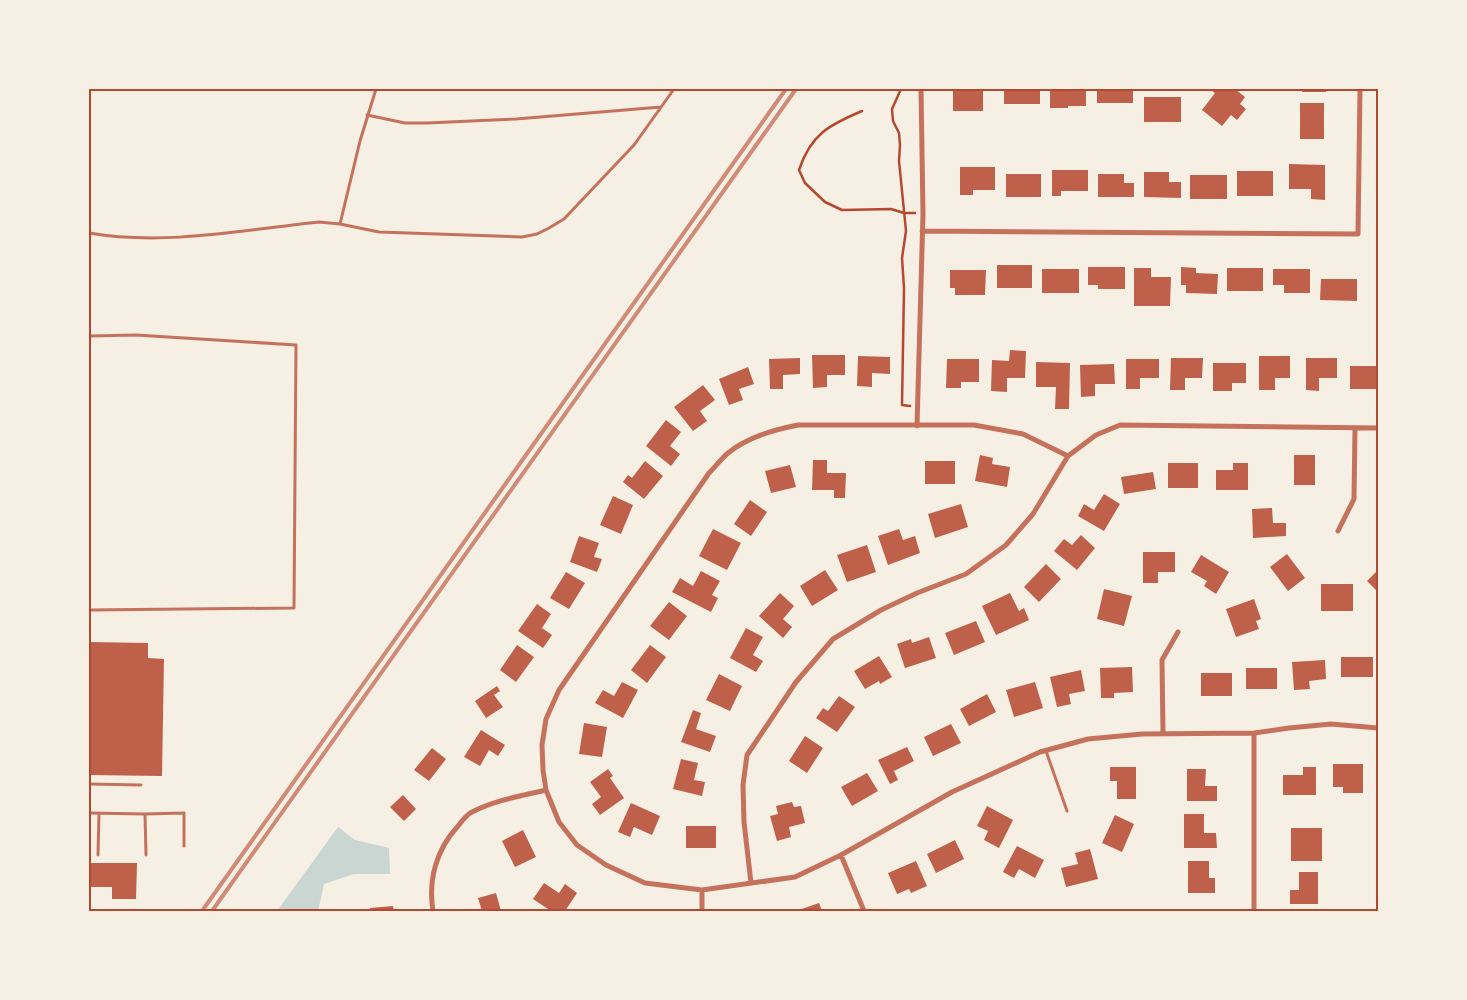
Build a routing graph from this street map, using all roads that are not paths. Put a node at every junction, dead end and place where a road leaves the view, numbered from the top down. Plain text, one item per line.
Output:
1 (376, 89) edge
2 (674, 89) edge
3 (921, 89) edge
4 (1360, 89) edge
5 (661, 107) junction
6 (367, 115) junction
7 (340, 224) junction
8 (922, 231) junction
9 (89, 233) edge
10 (89, 336) edge
11 (917, 426) junction
12 (1355, 428) junction
13 (1378, 428) edge
14 (1068, 456) junction
15 (1338, 531) dead end
16 (89, 610) edge
17 (1178, 632) dead end
18 (1378, 728) edge
19 (1163, 734) junction
20 (1254, 734) junction
21 (1046, 750) junction
22 (89, 784) edge
23 (141, 784) dead end
24 (546, 790) junction
25 (1067, 811) dead end
26 (89, 813) edge
27 (99, 813) junction
28 (145, 814) junction
29 (184, 846) dead end
30 (98, 855) dead end
31 (146, 855) dead end
32 (842, 855) junction
33 (751, 883) junction
34 (702, 890) junction
35 (433, 911) edge
36 (702, 911) edge
37 (864, 911) edge
38 (1254, 911) edge

1 - 6 lane
2 - 5 lane
3 - 8 street
4 - 8 street
5 - 6 lane
5 - 7 lane
6 - 7 lane
7 - 9 lane
8 - 11 street
10 - 16 lane
11 - 14 street
11 - 24 street
12 - 13 street
12 - 14 street
12 - 15 street
14 - 33 street
17 - 19 street
18 - 20 street
19 - 20 street
19 - 21 street
20 - 38 street
21 - 25 lane
21 - 32 street
22 - 23 lane
24 - 34 street
24 - 35 street
26 - 27 lane
27 - 28 lane
27 - 30 lane
28 - 29 lane
28 - 31 lane
32 - 33 street
32 - 37 street
33 - 34 street
34 - 36 street

